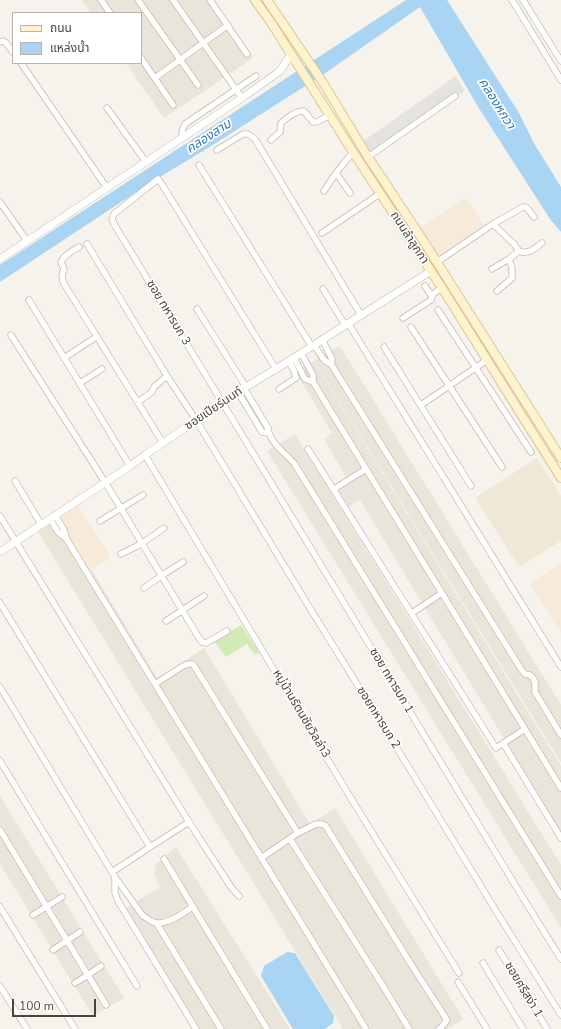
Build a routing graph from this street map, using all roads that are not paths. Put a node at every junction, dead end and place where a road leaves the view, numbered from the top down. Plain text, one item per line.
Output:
1 (101, 0) edge
2 (138, 0) edge
3 (173, 0) edge
4 (210, 0) edge
5 (255, 0) edge
6 (267, 0) edge
7 (512, 0) edge
8 (523, 0) edge
9 (109, 12) edge
10 (228, 25) junction
11 (0, 42) edge
12 (204, 42) junction
13 (12, 51) edge
14 (247, 54) dead end
15 (293, 57) junction
16 (142, 59) edge
17 (180, 60) junction
18 (561, 61) edge
19 (22, 64) edge
20 (256, 76) dead end
21 (155, 78) junction
22 (561, 80) edge
23 (198, 85) dead end
24 (236, 89) junction
25 (456, 96) dead end
26 (242, 98) junction
27 (173, 105) dead end
28 (107, 108) dead end
29 (330, 116) junction
30 (182, 138) junction
31 (272, 140) dead end
32 (217, 150) dead end
33 (353, 152) junction
34 (368, 157) junction
35 (146, 162) junction
36 (199, 165) dead end
37 (336, 173) junction
38 (107, 188) junction
39 (324, 191) dead end
40 (350, 193) dead end
41 (381, 194) junction
42 (0, 202) edge
43 (534, 217) dead end
44 (493, 224) junction
45 (322, 233) dead end
46 (27, 242) junction
47 (542, 243) dead end
48 (87, 244) dead end
49 (79, 248) dead end
50 (519, 251) junction
51 (0, 259) edge
52 (509, 259) junction
53 (436, 262) junction
54 (492, 269) dead end
55 (431, 271) junction
56 (425, 286) dead end
57 (442, 288) junction
58 (323, 289) dead end
59 (497, 291) dead end
60 (431, 295) junction
61 (29, 300) dead end
62 (197, 309) dead end
63 (438, 310) dead end
64 (361, 315) junction
65 (403, 318) dead end
66 (346, 324) junction
67 (411, 327) dead end
68 (11, 335) dead end
69 (93, 339) dead end
70 (322, 339) junction
71 (313, 346) junction
72 (384, 347) dead end
73 (301, 353) junction
74 (64, 358) junction
75 (291, 359) junction
76 (487, 360) junction
77 (331, 364) junction
78 (476, 368) junction
79 (276, 369) junction
80 (102, 370) dead end
81 (167, 376) junction
82 (313, 382) junction
83 (513, 382) junction
84 (80, 383) junction
85 (448, 386) junction
86 (505, 388) junction
87 (243, 389) junction
88 (279, 389) dead end
89 (138, 402) junction
90 (222, 403) junction
91 (421, 405) junction
92 (196, 420) junction
93 (163, 443) junction
94 (308, 449) dead end
95 (531, 452) dead end
96 (145, 455) junction
97 (561, 458) edge
98 (130, 466) junction
99 (502, 467) dead end
100 (366, 469) junction
101 (561, 478) edge
102 (15, 481) dead end
103 (105, 482) junction
104 (471, 486) dead end
105 (334, 489) junction
106 (143, 495) dead end
107 (121, 509) junction
108 (0, 516) edge
109 (52, 517) junction
110 (100, 521) dead end
111 (41, 524) junction
112 (164, 528) dead end
113 (15, 542) junction
114 (142, 544) junction
115 (0, 552) edge
116 (121, 554) dead end
117 (183, 562) dead end
118 (160, 576) junction
119 (144, 588) dead end
120 (442, 593) junction
121 (204, 596) dead end
122 (0, 603) edge
123 (183, 610) junction
124 (412, 613) junction
125 (166, 621) dead end
126 (227, 631) dead end
127 (561, 666) edge
128 (155, 684) junction
129 (0, 687) edge
130 (525, 729) junction
131 (561, 735) edge
132 (503, 743) junction
133 (0, 761) edge
134 (561, 788) edge
135 (189, 822) junction
136 (0, 830) edge
137 (298, 833) junction
138 (561, 838) edge
139 (290, 839) junction
140 (150, 847) junction
141 (261, 858) junction
142 (164, 860) dead end
143 (114, 875) junction
144 (239, 896) dead end
145 (561, 896) edge
146 (62, 897) dead end
147 (46, 906) junction
148 (0, 907) edge
149 (192, 907) junction
150 (33, 915) dead end
151 (157, 924) junction
152 (80, 932) dead end
153 (67, 941) junction
154 (53, 950) dead end
155 (499, 950) dead end
156 (561, 959) edge
157 (483, 963) dead end
158 (101, 966) dead end
159 (460, 973) dead end
160 (88, 975) junction
161 (458, 982) dead end
162 (75, 983) dead end
163 (0, 986) edge
164 (137, 986) dead end
165 (106, 1005) dead end
166 (561, 1015) edge
167 (27, 1029) edge
168 (75, 1029) edge
169 (196, 1029) edge
170 (221, 1029) edge
171 (267, 1029) edge
172 (366, 1029) edge
173 (408, 1029) edge
174 (439, 1029) edge
175 (487, 1029) edge
176 (523, 1029) edge
177 (546, 1029) edge

1 - 9 street
2 - 17 street
3 - 12 street
4 - 10 street
5 - 15 main road, ถนนลำลูกกา
6 - 34 main road, ถนนลำลูกกา
7 - 22 street
8 - 18 street
10 - 12 street
10 - 14 street
11 - 13 street
12 - 17 street
12 - 24 street
15 - 26 street
15 - 29 main road, ถนนลำลูกกา
16 - 21 street
17 - 21 street
17 - 23 street
19 - 38 street
20 - 24 street
21 - 27 street
24 - 26 street
24 - 30 street
25 - 34 street
26 - 30 street
28 - 35 street
29 - 31 street
29 - 33 main road, ถนนลำลูกกา
30 - 35 street
32 - 64 street
33 - 37 street
33 - 41 main road, ถนนลำลูกกา
34 - 53 main road, ถนนลำลูกกา
35 - 38 street
36 - 71 street
37 - 39 street
37 - 40 street
38 - 46 street
41 - 45 street
41 - 55 main road, ถนนลำลูกกา
42 - 46 street
43 - 44 street
44 - 50 street
44 - 53 street
46 - 51 street
47 - 50 street
48 - 81 street, ซอยทหารบก 2
49 - 89 street
50 - 52 street
52 - 54 street
52 - 59 street
53 - 83 main road, ถนนลำลูกกา
55 - 57 main road, ถนนลำลูกกา
55 - 64 street, ซอยเปียร์นนท์
56 - 60 street
57 - 60 street
57 - 76 main road, ถนนลำลูกกา
58 - 66 street
60 - 65 street
61 - 74 street
62 - 87 street
63 - 78 street
64 - 66 street, ซอยเปียร์นนท์
66 - 70 street, ซอยเปียร์นนท์
66 - 127 street
67 - 85 street
68 - 103 street
69 - 74 street
70 - 71 street, ซอยเปียร์นนท์
70 - 77 street
71 - 73 street, ซอยเปียร์นนท์
71 - 77 street
72 - 91 street
73 - 75 street, ซอยเปียร์นนท์
73 - 82 street
74 - 84 street
75 - 79 street, ซอยเปียร์นนท์
75 - 82 street
75 - 88 street
76 - 78 street
76 - 86 main road, ถนนลำลูกกา
77 - 131 street
78 - 85 street
78 - 95 street
79 - 87 street, ซอยเปียร์นนท์
79 - 90 street, ซอย ทหารบก 3
80 - 84 street
81 - 89 street
81 - 92 street, ซอยทหารบก 2
82 - 100 street
83 - 86 main road
83 - 97 main road, ถนนลำลูกกา
84 - 98 street
85 - 91 street
85 - 99 street
86 - 101 main road, ถนนลำลูกกา
87 - 90 street, ซอยเปียร์นนท์
87 - 145 street
89 - 93 street
90 - 92 street, ซอยเปียร์นนท์
90 - 156 street, ซอย ทหารบก 1
91 - 104 street
92 - 93 street, ซอยเปียร์นนท์
92 - 166 street, ซอยทหารบก 2
93 - 96 street, ซอยเปียร์นนท์
94 - 105 street
96 - 98 street, ซอยเปียร์นนท์
96 - 159 street, หมู่บ้านรัตนชัยวิลล่า3
98 - 103 street, ซอยเปียร์นนท์
100 - 105 street
100 - 120 street
102 - 111 street
103 - 107 street
103 - 109 street, ซอยเปียร์นนท์
105 - 124 street
106 - 107 street
107 - 110 street
107 - 114 street
108 - 113 street
109 - 111 street, ซอยเปียร์นนท์
109 - 128 street
111 - 113 street, ซอยเปียร์นนท์
112 - 114 street
113 - 115 street, ซอยเปียร์นนท์
113 - 135 street
114 - 116 street
114 - 118 street
117 - 118 street
118 - 119 street
118 - 123 street
120 - 124 street
120 - 130 street
121 - 123 street
122 - 140 street
123 - 125 street
123 - 126 street
124 - 132 street
128 - 137 street
128 - 141 street
129 - 143 street
130 - 132 street
130 - 134 street
132 - 138 street
133 - 164 street
135 - 140 street
135 - 144 street
136 - 147 street
137 - 139 street
137 - 174 street
139 - 141 street
139 - 173 street
140 - 143 street
141 - 172 street
142 - 149 street
143 - 151 street
143 - 169 street
146 - 147 street
147 - 150 street
147 - 153 street
148 - 168 street
149 - 151 street
149 - 171 street
151 - 170 street
152 - 153 street
153 - 154 street
153 - 160 street
155 - 177 street, ซอยศรีสง่า 1
157 - 176 street
158 - 160 street
160 - 162 street
160 - 165 street
161 - 175 street
163 - 167 street

